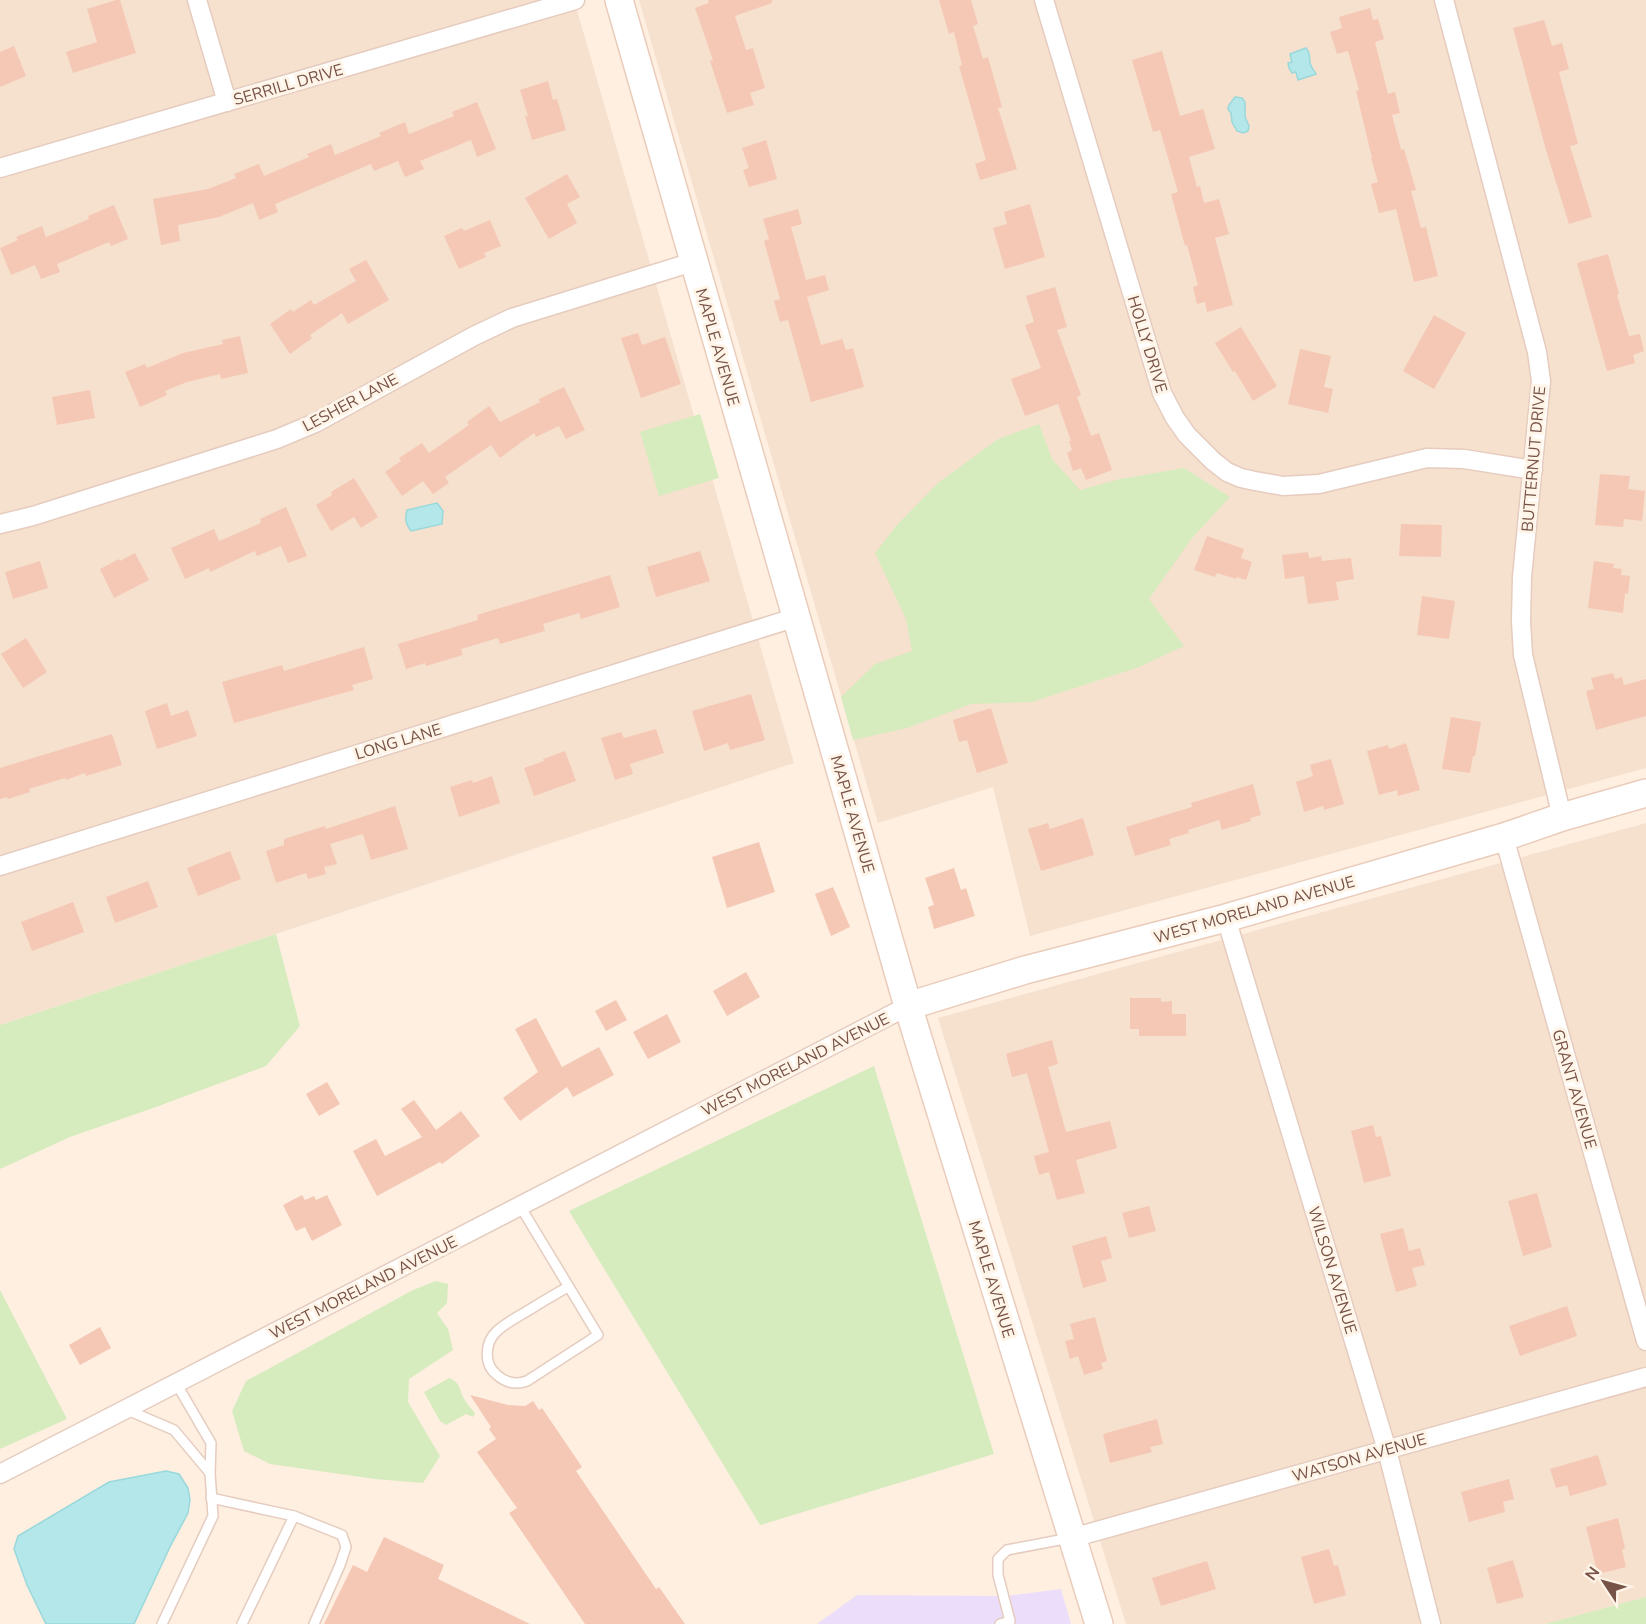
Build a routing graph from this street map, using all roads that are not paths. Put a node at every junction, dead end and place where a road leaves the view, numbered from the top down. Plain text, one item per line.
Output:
1 (197, 0) edge
2 (575, 0) edge
3 (619, 0) edge
4 (1044, 0) edge
5 (1444, 0) edge
6 (227, 102) junction
7 (0, 168) edge
8 (693, 261) junction
9 (1533, 470) junction
10 (0, 524) edge
11 (797, 617) junction
12 (1646, 793) edge
13 (1562, 817) junction
14 (1504, 837) junction
15 (0, 866) edge
16 (1226, 918) junction
17 (908, 1006) junction
18 (520, 1206) junction
19 (568, 1287) junction
20 (1646, 1341) edge
21 (1646, 1377) edge
22 (176, 1383) junction
23 (125, 1409) junction
24 (1387, 1450) junction
25 (210, 1473) junction
26 (0, 1474) edge
27 (212, 1498) junction
28 (294, 1515) junction
29 (1072, 1538) junction
30 (162, 1624) edge
31 (242, 1624) edge
32 (314, 1624) edge
33 (1000, 1624) edge
34 (1099, 1624) edge
35 (1431, 1624) edge

1 - 6 street
2 - 6 street, SERRILL DRIVE
3 - 8 street, MAPLE AVENUE
4 - 9 street, HOLLY DRIVE
5 - 9 street, BUTTERNUT DRIVE
6 - 7 street, SERRILL DRIVE
8 - 10 street, LESHER LANE
8 - 11 street, MAPLE AVENUE
9 - 13 street, BUTTERNUT DRIVE
11 - 15 street, LONG LANE
11 - 17 street, MAPLE AVENUE
12 - 13 street, WEST MORELAND AVENUE
13 - 14 street, WEST MORELAND AVENUE
14 - 16 street, WEST MORELAND AVENUE
14 - 20 street, GRANT AVENUE
16 - 17 street, WEST MORELAND AVENUE
16 - 24 street, WILSON AVENUE
17 - 18 street, WEST MORELAND AVENUE
17 - 29 street, MAPLE AVENUE
18 - 19 lane
18 - 22 street, WEST MORELAND AVENUE
19 - 19 lane
21 - 24 street, WATSON AVENUE
22 - 23 street, WEST MORELAND AVENUE
22 - 25 lane
23 - 25 lane
23 - 26 street, WEST MORELAND AVENUE
24 - 29 street, WATSON AVENUE
24 - 35 street, WILSON AVENUE
25 - 27 lane
27 - 28 lane
27 - 30 lane
28 - 31 lane
28 - 32 lane
29 - 33 lane
29 - 34 street, MAPLE AVENUE

